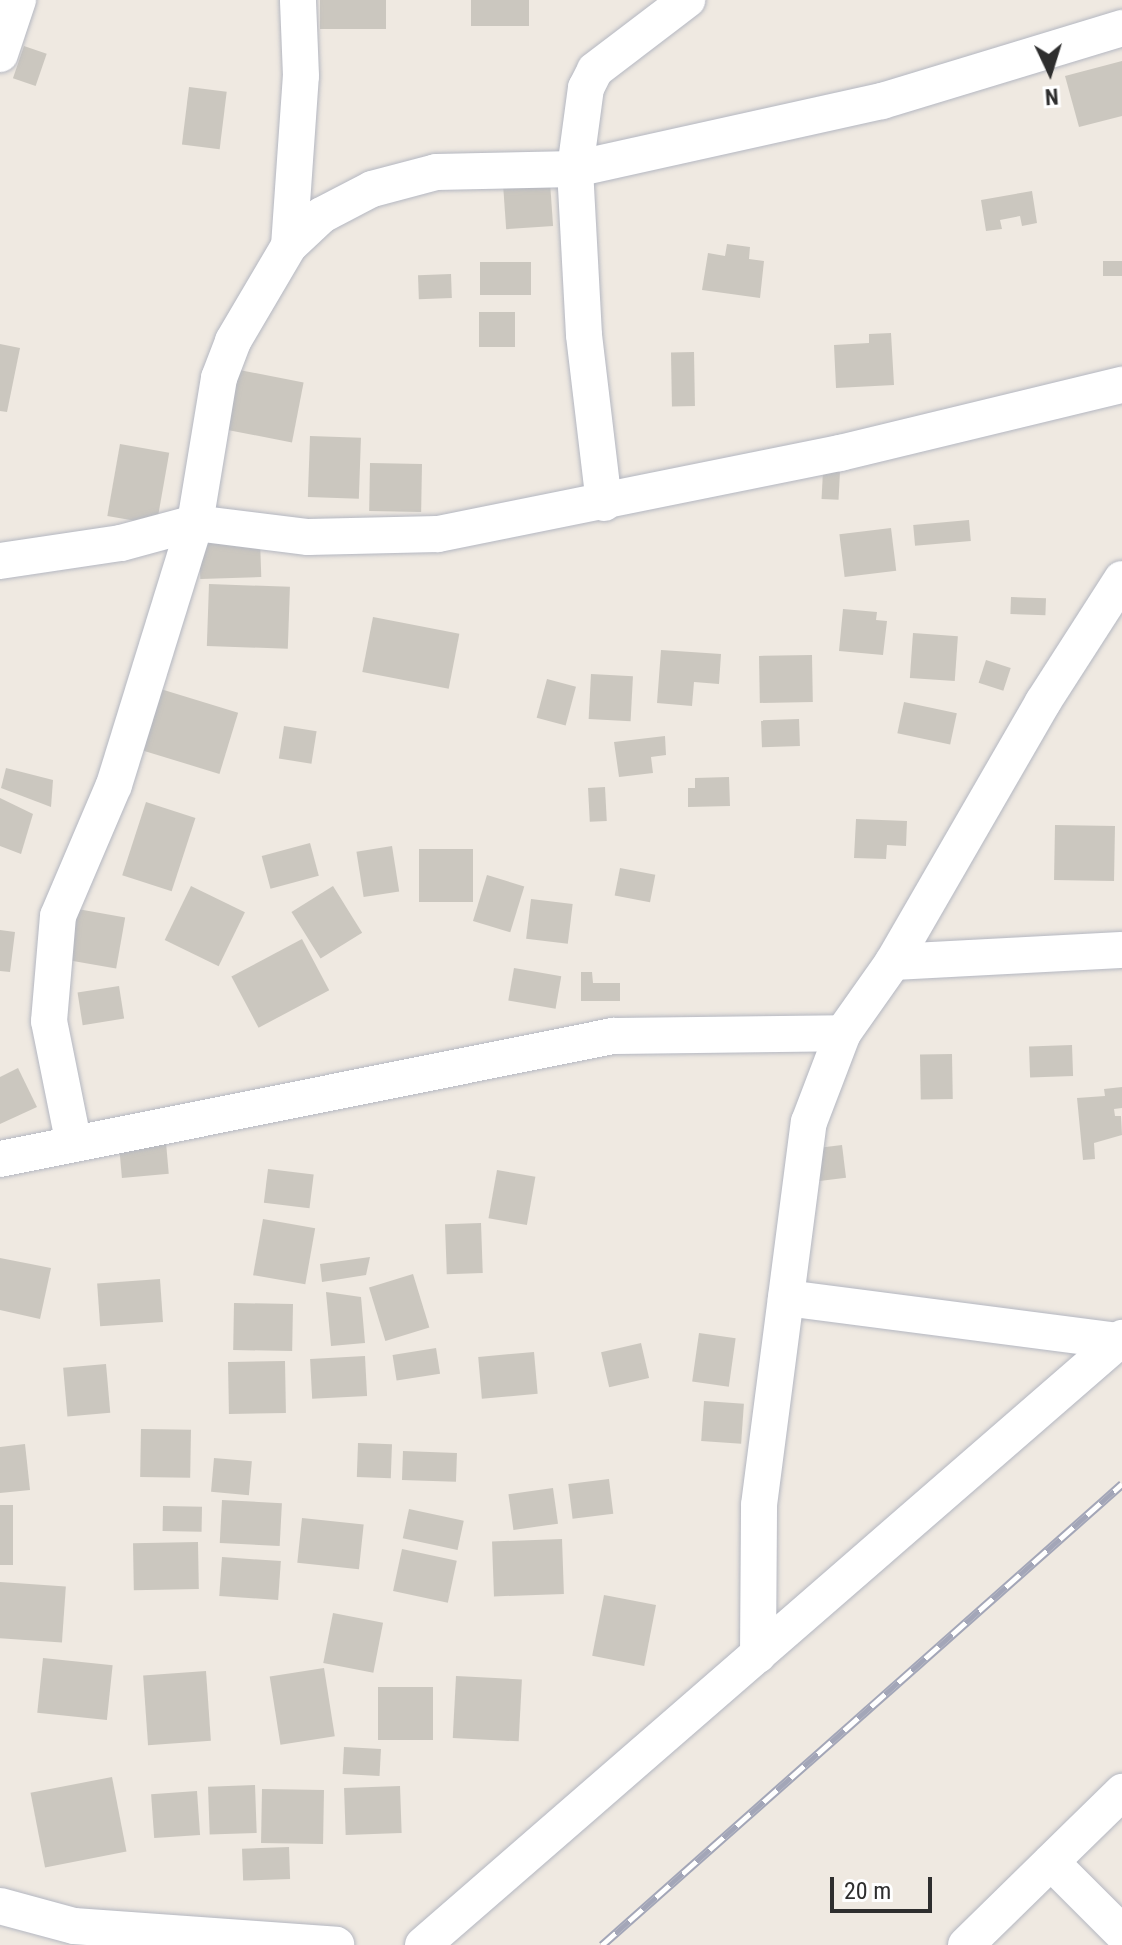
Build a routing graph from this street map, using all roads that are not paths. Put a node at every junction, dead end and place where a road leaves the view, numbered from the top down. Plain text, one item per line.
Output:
1 (298, 0) edge
2 (687, 0) edge
3 (1122, 28) edge
4 (575, 169) junction
5 (289, 246) junction
6 (1122, 385) edge
7 (604, 503) junction
8 (195, 523) junction
9 (0, 561) edge
10 (1122, 579) edge
11 (1122, 950) edge
12 (893, 962) junction
13 (843, 1033) junction
14 (73, 1140) junction
15 (0, 1159) edge
16 (786, 1298) junction
17 (1120, 1340) edge
18 (758, 1655) junction
19 (1122, 1792) edge
20 (1051, 1862) junction
21 (0, 1906) edge
22 (1122, 1933) edge
23 (336, 1945) edge
24 (423, 1945) edge
25 (966, 1945) edge

1 - 5 street
2 - 4 street
3 - 4 street
4 - 5 street
4 - 7 street
5 - 8 street
6 - 7 street
7 - 8 street
8 - 9 street
8 - 14 street
10 - 12 street
11 - 12 street
12 - 13 street
13 - 14 street
13 - 16 street
14 - 15 street
16 - 17 street
16 - 18 street
17 - 18 street
18 - 24 street
19 - 20 street
20 - 22 street
20 - 25 street
21 - 23 street

